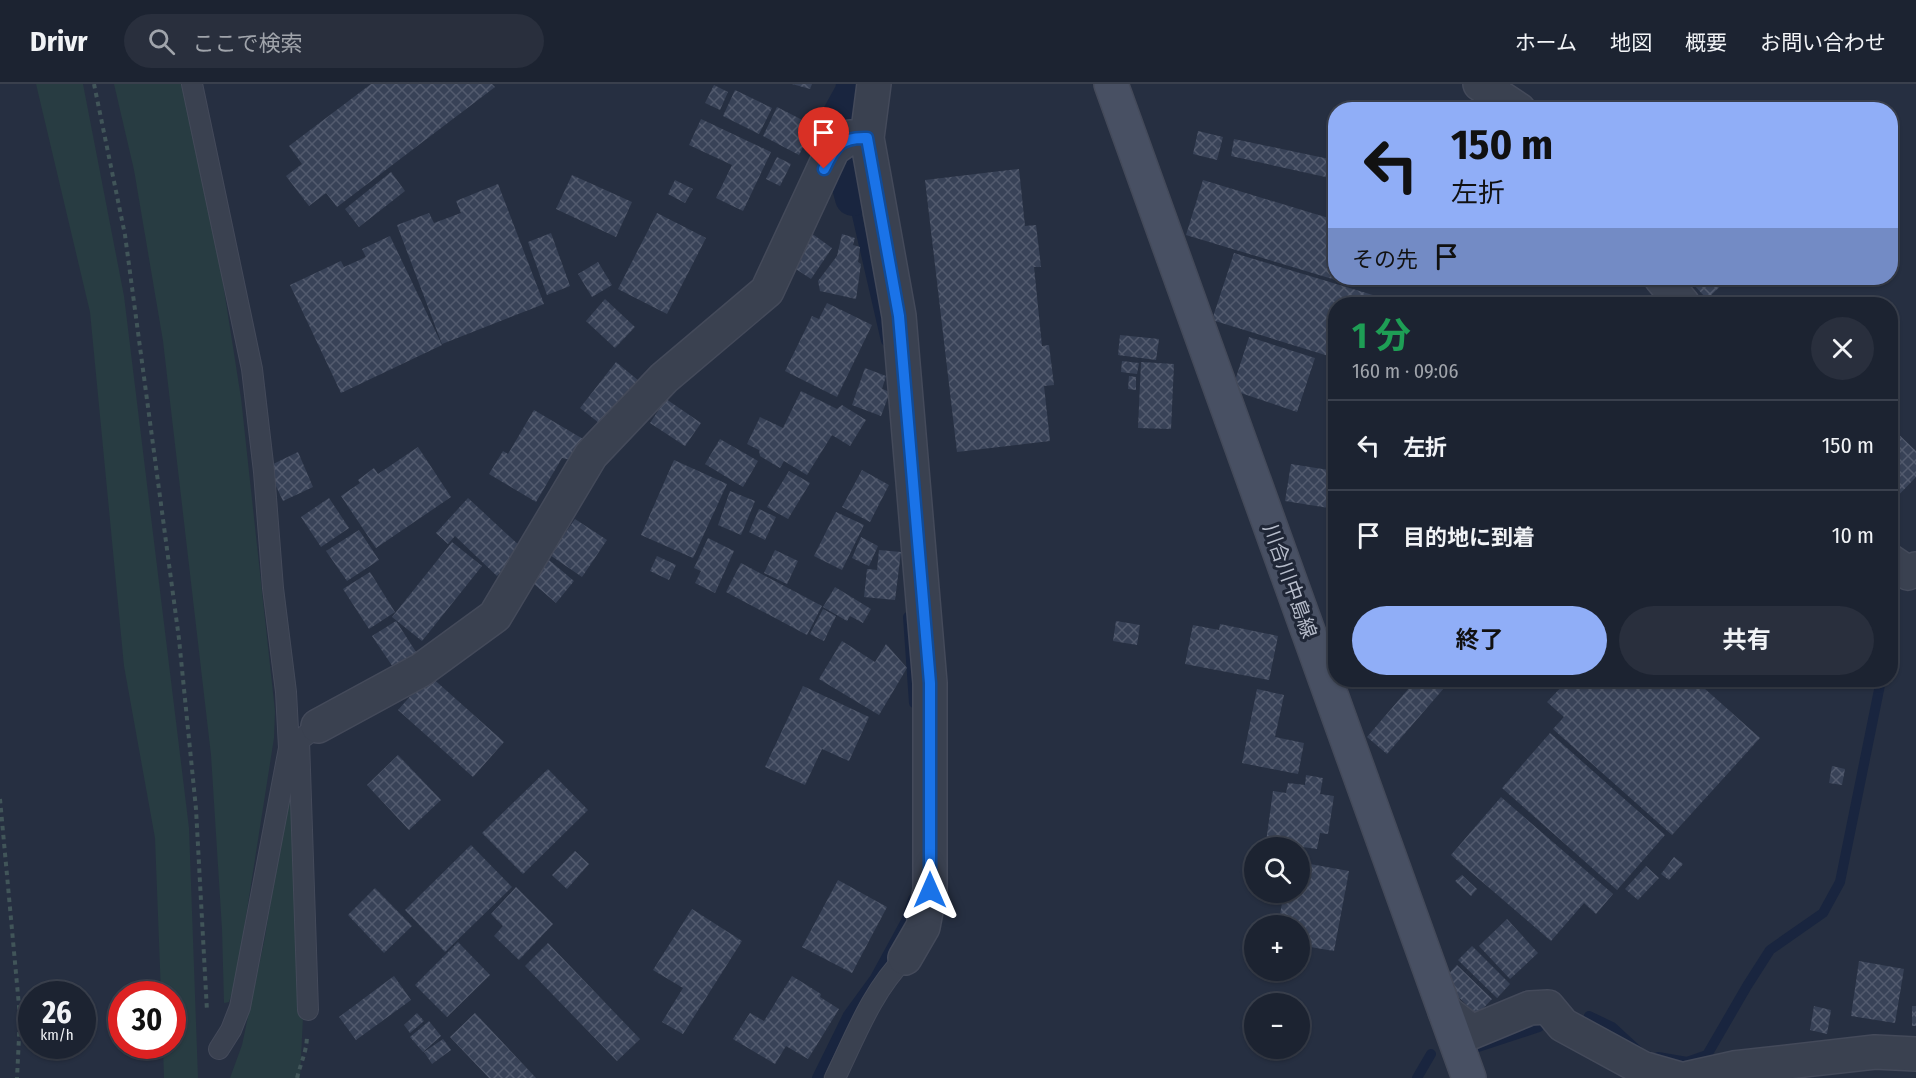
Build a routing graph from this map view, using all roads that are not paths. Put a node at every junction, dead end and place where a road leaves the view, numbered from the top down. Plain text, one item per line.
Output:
1 (192, 84) edge
2 (874, 84) edge
3 (1111, 84) edge
4 (1480, 84) edge
5 (1507, 102) edge
6 (867, 138) junction
7 (1668, 285) edge
8 (1677, 297) edge
9 (1328, 686) edge
10 (1328, 687) edge
11 (302, 738) junction
12 (905, 958) joint
13 (308, 1010) road end
14 (1445, 1011) junction
15 (219, 1049) dead end
16 (1916, 1054) edge
17 (835, 1078) edge
18 (1469, 1078) edge
19 (1677, 1078) edge
20 (1689, 1078) edge

1 - 11 lane
2 - 6 street
3 - 9 main road, 川合川中島線
4 - 5 street
6 - 11 street
6 - 12 street
7 - 8 street
10 - 14 main road, 川合川中島線
11 - 13 lane
11 - 15 lane
12 - 17 lane
14 - 18 main road, 川合川中島線
14 - 19 street
16 - 20 street

